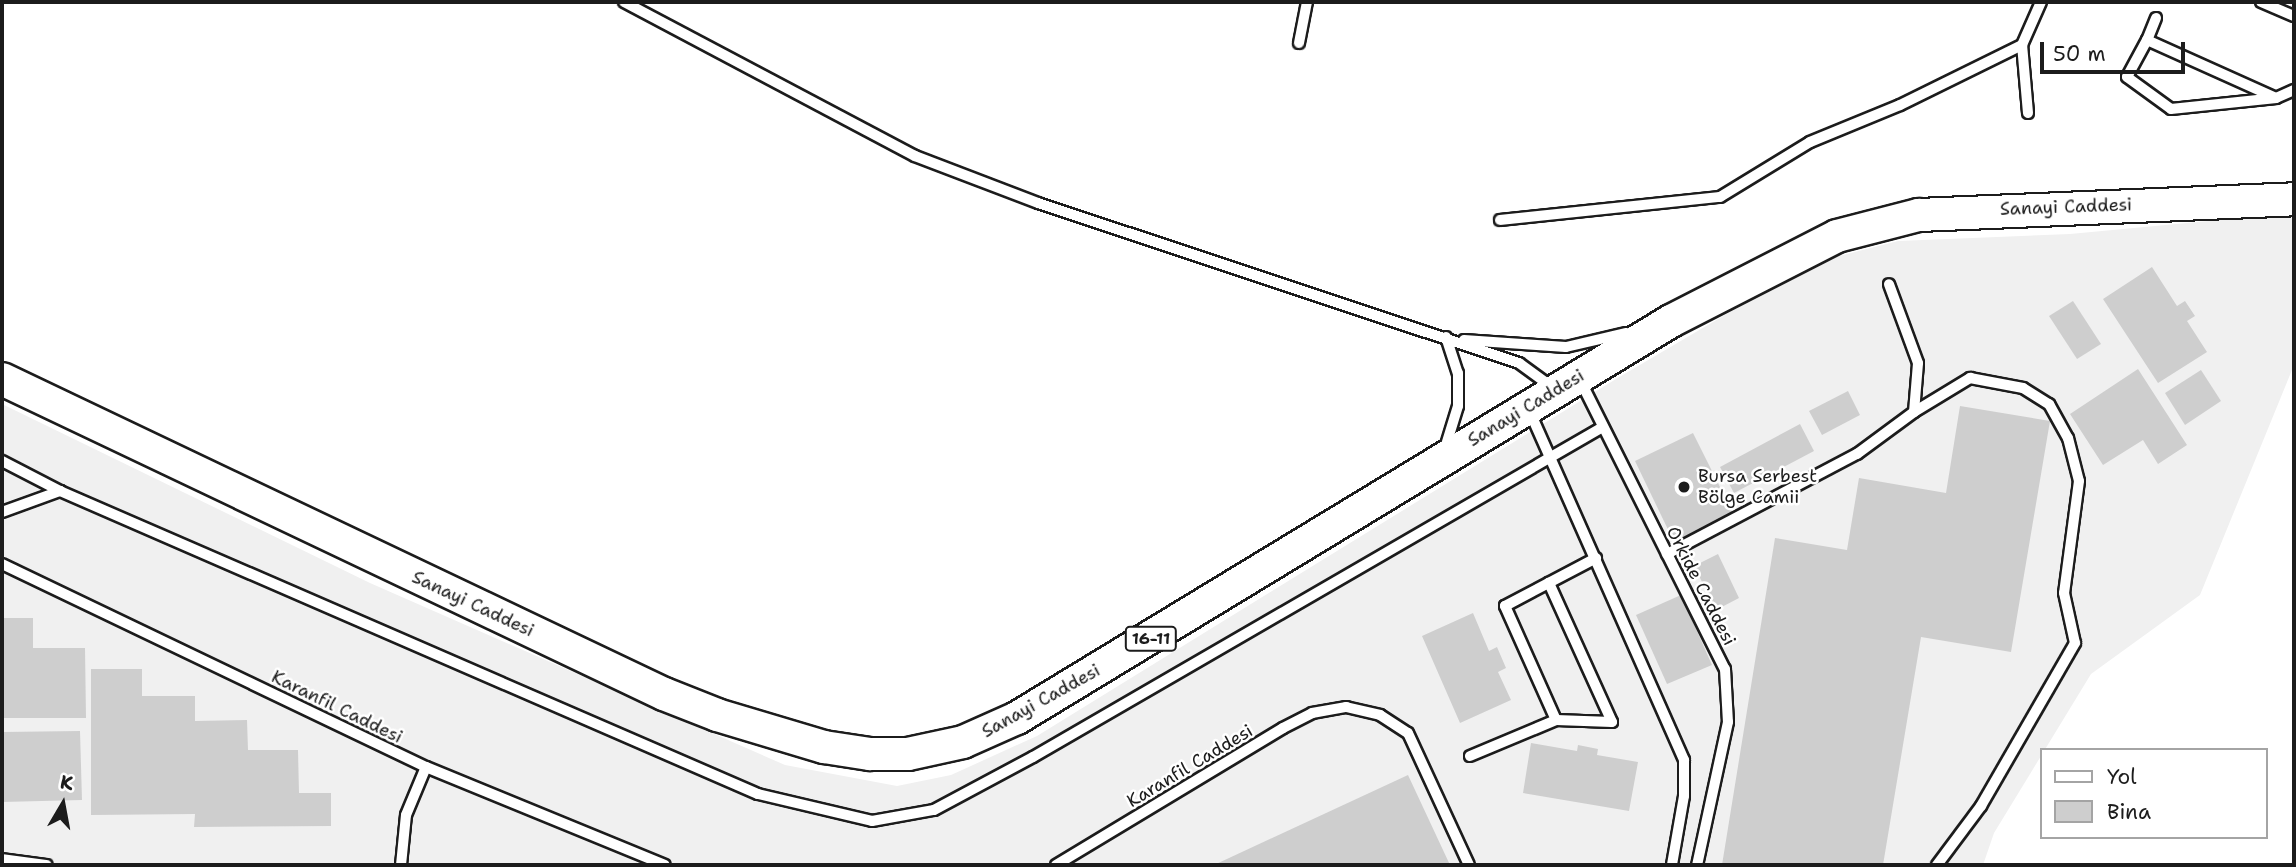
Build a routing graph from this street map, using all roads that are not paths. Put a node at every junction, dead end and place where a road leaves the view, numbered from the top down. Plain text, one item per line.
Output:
1 (624, 2) edge
2 (1307, 2) edge
3 (2041, 2) edge
4 (2261, 2) edge
5 (2294, 16) edge
6 (2156, 18) dead end
7 (2147, 40) junction
8 (1299, 43) dead end
9 (2022, 45) junction
10 (2294, 90) edge
11 (2276, 98) junction
12 (2028, 113) dead end
13 (2294, 199) edge
14 (1500, 220) dead end
15 (1889, 284) dead end
16 (1671, 321) junction
17 (1446, 337) junction
18 (2, 379) edge
19 (1568, 383) junction
20 (1528, 406) junction
21 (1914, 412) junction
22 (1601, 428) junction
23 (1550, 456) junction
24 (2, 461) edge
25 (1435, 464) junction
26 (60, 491) junction
27 (2, 512) edge
28 (1667, 554) junction
29 (1596, 558) junction
30 (2, 564) edge
31 (1549, 583) junction
32 (1556, 720) junction
33 (1470, 756) dead end
34 (426, 767) junction
35 (2, 859) edge
36 (47, 865) edge
37 (401, 865) edge
38 (665, 865) edge
39 (1056, 865) edge
40 (1469, 865) edge
41 (1672, 865) edge
42 (1697, 865) edge
43 (1937, 865) edge

1 - 17 lane
2 - 8 lane
3 - 9 lane
4 - 5 lane
6 - 7 lane
7 - 11 lane
7 - 11 lane
9 - 12 lane
9 - 14 lane
10 - 11 lane
13 - 16 main road, Sanayi Caddesi / 16-11
15 - 21 lane
16 - 17 lane
16 - 19 main road, Sanayi Caddesi / 16-11
17 - 19 lane
17 - 25 lane
18 - 25 main road, Sanayi Caddesi / 16-11
19 - 20 main road, Sanayi Caddesi / 16-11
19 - 22 lane, Orkide Caddesi
20 - 23 lane
20 - 25 main road, Sanayi Caddesi / 16-11
21 - 28 lane
21 - 43 lane
22 - 23 lane
22 - 28 lane, Orkide Caddesi
23 - 26 lane
23 - 29 lane
24 - 26 lane
26 - 27 lane
28 - 42 lane, Orkide Caddesi
29 - 31 lane
29 - 41 lane
30 - 34 lane, Karanfil Caddesi
31 - 32 lane
31 - 32 lane
32 - 33 lane
34 - 37 lane
34 - 38 lane, Karanfil Caddesi
35 - 36 lane
39 - 40 lane, Karanfil Caddesi

